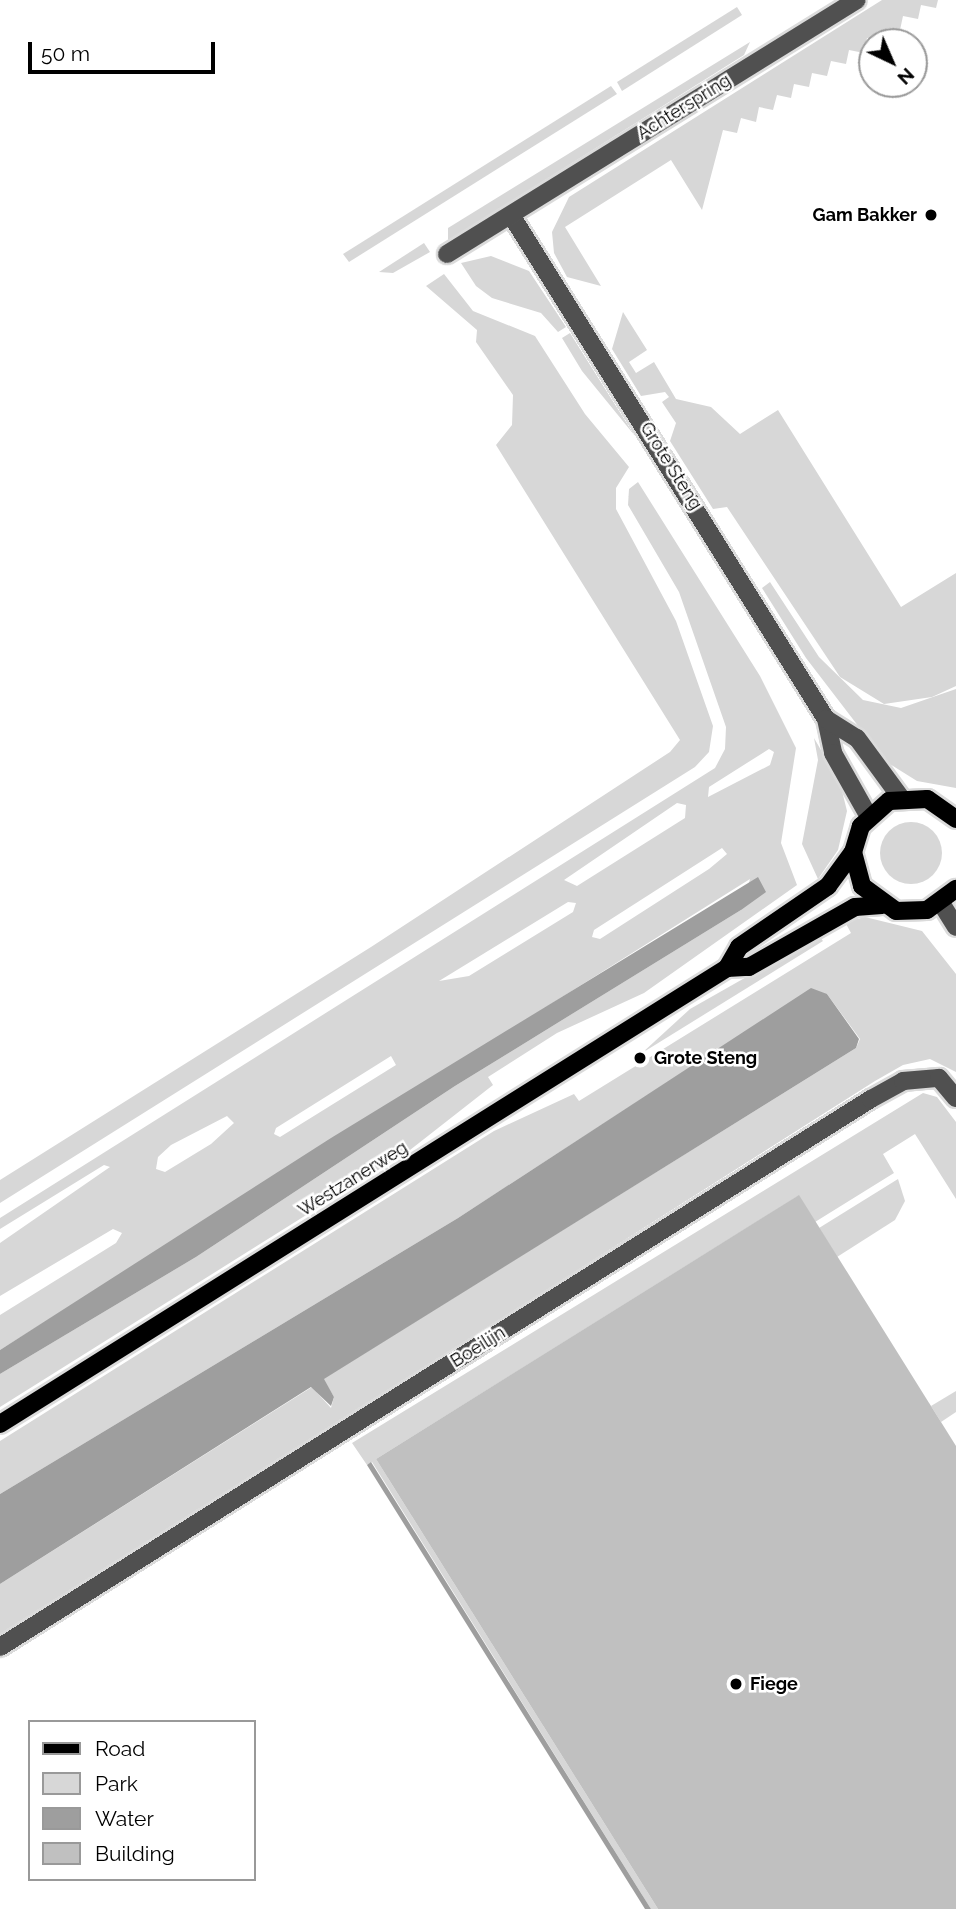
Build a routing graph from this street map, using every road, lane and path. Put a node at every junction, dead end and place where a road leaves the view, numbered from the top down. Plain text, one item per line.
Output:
1 (857, 0) edge
2 (511, 215) junction
3 (447, 254) dead end
4 (826, 719) junction
5 (901, 798) junction
6 (954, 813) edge
7 (869, 815) junction
8 (853, 852) junction
9 (956, 889) edge
10 (941, 903) junction
11 (882, 905) junction
12 (956, 927) edge
13 (727, 968) junction
14 (956, 1098) edge
15 (0, 1424) edge
16 (0, 1647) edge

1 - 2 street, Achterspring
2 - 3 street, Achterspring
2 - 4 street, Grote Steng
4 - 5 street, Grote Steng
4 - 7 street, Grote Steng
5 - 6 main road
5 - 7 main road
7 - 8 main road, Westzanerweg
8 - 11 main road
8 - 13 main road, Westzanerweg
9 - 10 main road
10 - 11 main road
10 - 12 street
11 - 13 main road, Westzanerweg
13 - 15 main road, Westzanerweg
14 - 16 street, Boeilijn

